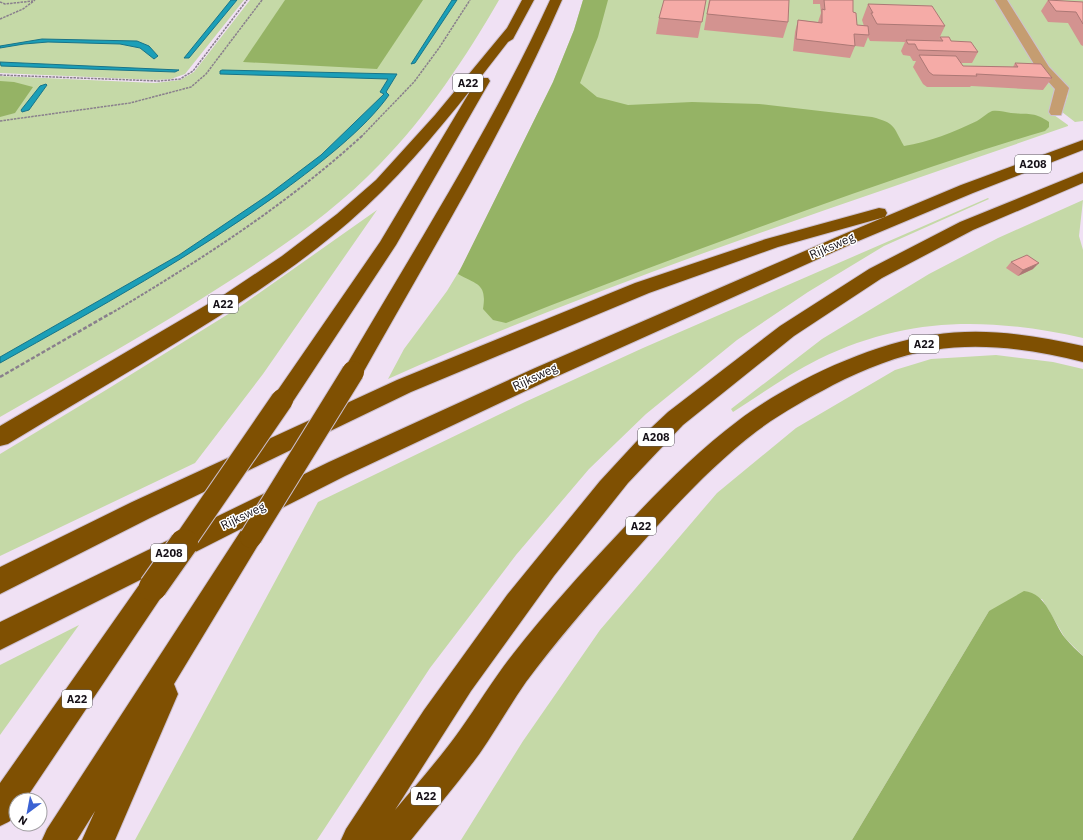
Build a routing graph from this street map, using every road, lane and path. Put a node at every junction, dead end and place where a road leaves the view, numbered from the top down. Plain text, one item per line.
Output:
1 (247, 0) edge
2 (262, 0) edge
3 (470, 0) edge
4 (528, 0) edge
5 (556, 0) edge
6 (1001, 0) edge
7 (34, 1) edge
8 (0, 2) edge
9 (0, 19) edge
10 (514, 27) junction
11 (0, 75) edge
12 (1056, 112) dead end
13 (0, 121) edge
14 (1083, 144) edge
15 (1083, 177) edge
16 (967, 189) junction
17 (1083, 354) edge
18 (0, 376) edge
19 (0, 437) edge
20 (0, 581) edge
21 (197, 622) junction
22 (0, 636) edge
23 (0, 810) edge
24 (58, 840) edge
25 (98, 840) edge
26 (357, 840) edge
27 (390, 840) edge

1 - 11 path
2 - 13 path
3 - 18 path
4 - 10 highway, A22
5 - 21 highway, bridge
6 - 12 street
7 - 8 path
7 - 9 path
10 - 19 highway, A22
10 - 23 highway, A22, bridge
14 - 16 highway, Rijksweg / A208
15 - 26 highway, A208
16 - 20 highway, A208
16 - 22 highway, Rijksweg / A208
17 - 27 highway, A22
21 - 24 highway
21 - 25 highway

